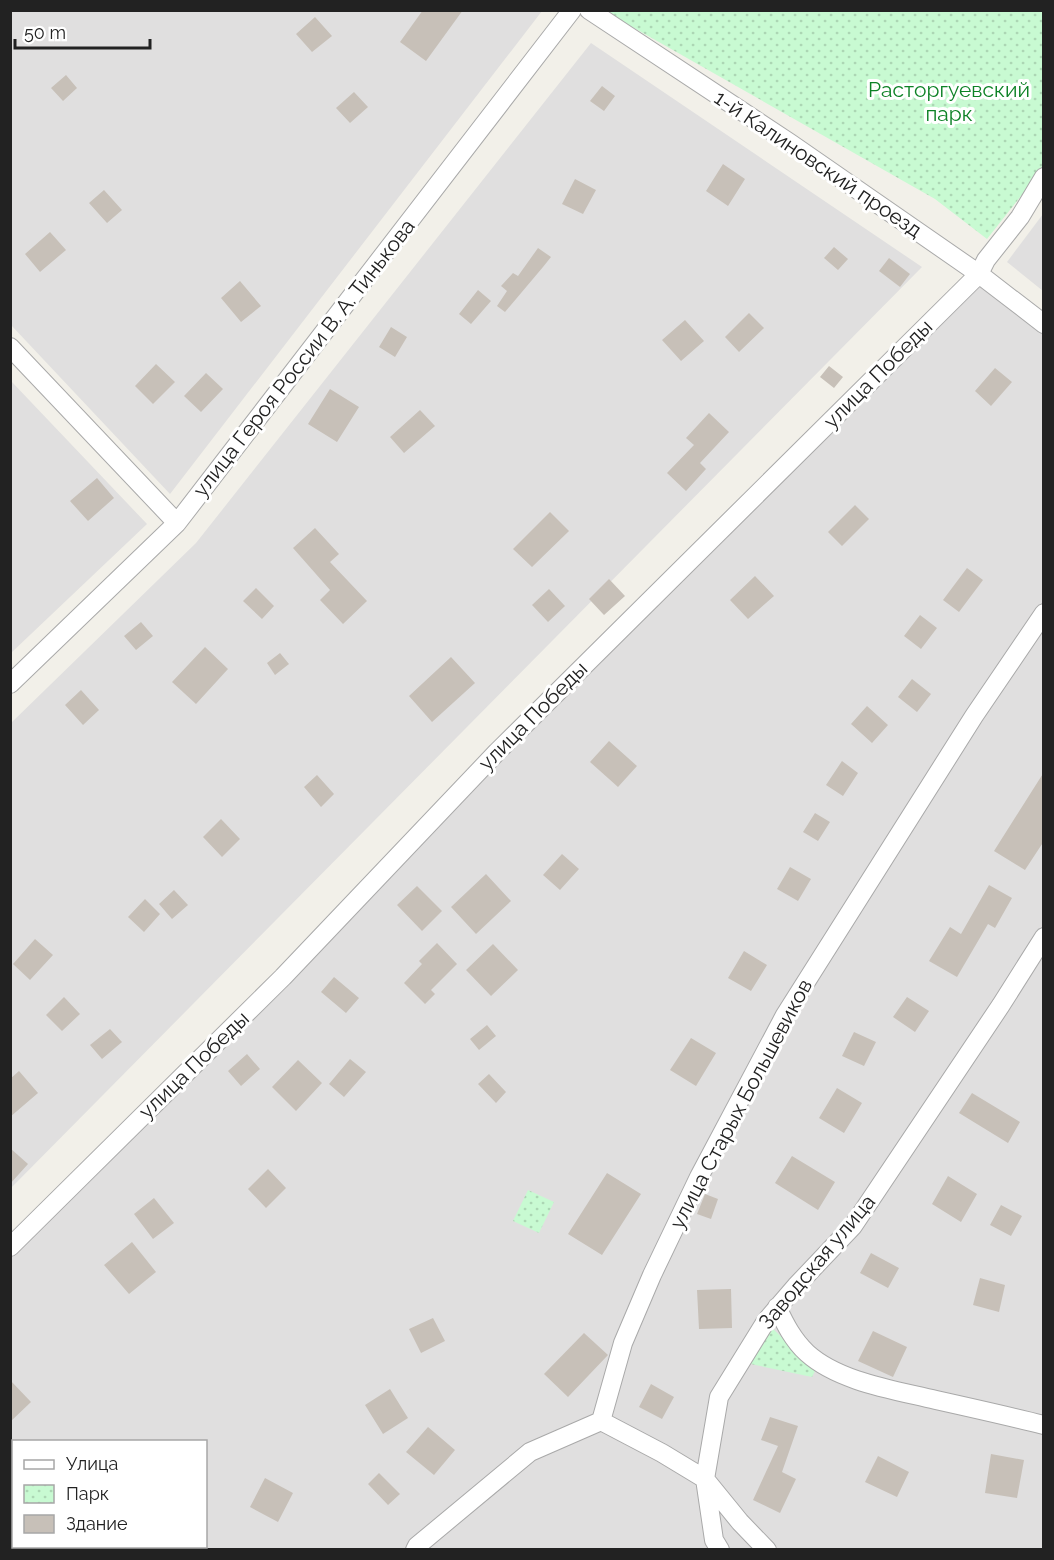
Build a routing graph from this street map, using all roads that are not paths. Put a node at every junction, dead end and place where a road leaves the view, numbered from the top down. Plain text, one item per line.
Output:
1 (572, 10) edge
2 (589, 10) edge
3 (1044, 177) edge
4 (979, 274) junction
5 (1044, 324) edge
6 (10, 347) edge
7 (177, 523) junction
8 (1044, 613) edge
9 (10, 684) edge
10 (1044, 937) edge
11 (10, 1247) edge
12 (777, 1307) junction
13 (601, 1421) junction
14 (1044, 1425) edge
15 (705, 1479) junction
16 (415, 1550) edge
17 (720, 1550) edge
18 (767, 1550) edge

1 - 7 street, улица Героя России В. А. Тинькова
2 - 4 street, 1-й Калиновский проезд
3 - 4 street, улица Победы
4 - 5 street, 1-й Калиновский проезд
4 - 11 street, улица Победы
6 - 7 street
7 - 9 street, улица Героя России В. А. Тинькова
8 - 13 street, улица Старых Большевиков
10 - 12 street, Заводская улица
12 - 14 street
12 - 15 street, Заводская улица
13 - 15 street
13 - 16 street
15 - 17 street, Заводская улица
15 - 18 street

